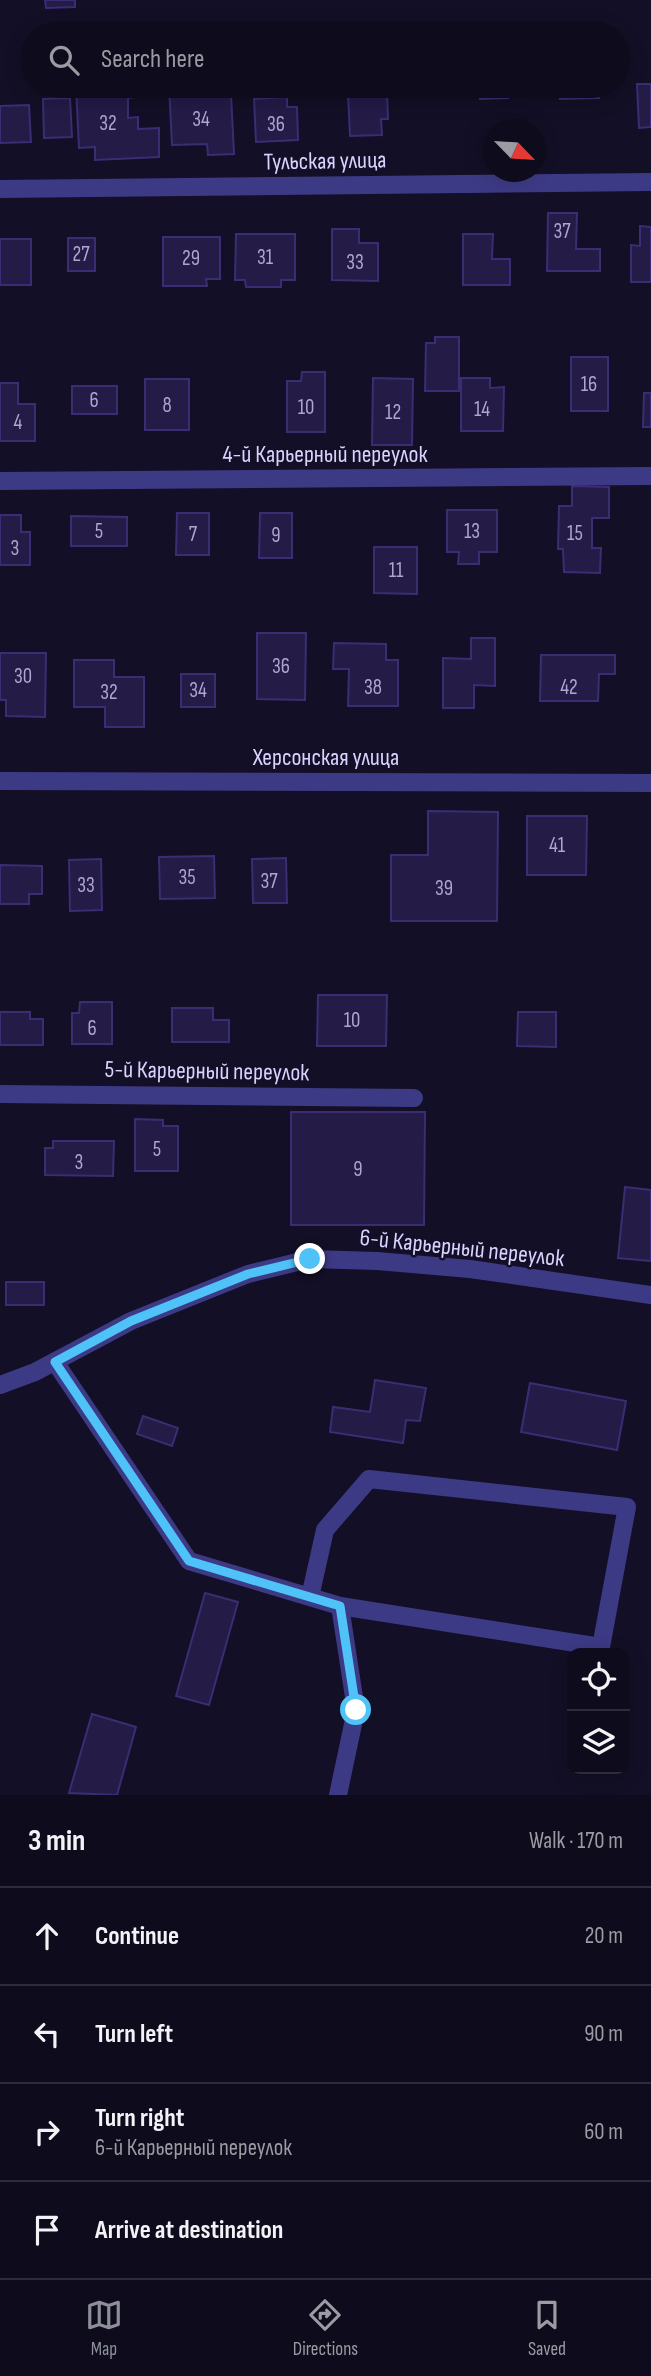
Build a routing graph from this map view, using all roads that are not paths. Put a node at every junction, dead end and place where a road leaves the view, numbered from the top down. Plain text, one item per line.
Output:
1 (651, 182) edge
2 (0, 189) edge
3 (651, 476) edge
4 (0, 481) edge
5 (0, 781) edge
6 (651, 783) edge
7 (0, 1094) edge
8 (414, 1098) dead end
9 (651, 1294) edge
10 (55, 1362) junction
11 (0, 1385) edge
12 (310, 1597) junction
13 (340, 1606) junction
14 (338, 1795) edge

1 - 2 street, Тульская улица
3 - 4 street, 4-й Карьерный переулок
5 - 6 street, Херсонская улица
7 - 8 street, 5-й Карьерный переулок
9 - 10 street, 6-й Карьерный переулок
10 - 11 street, 6-й Карьерный переулок
10 - 12 street
12 - 13 street
12 - 13 street
13 - 14 street

